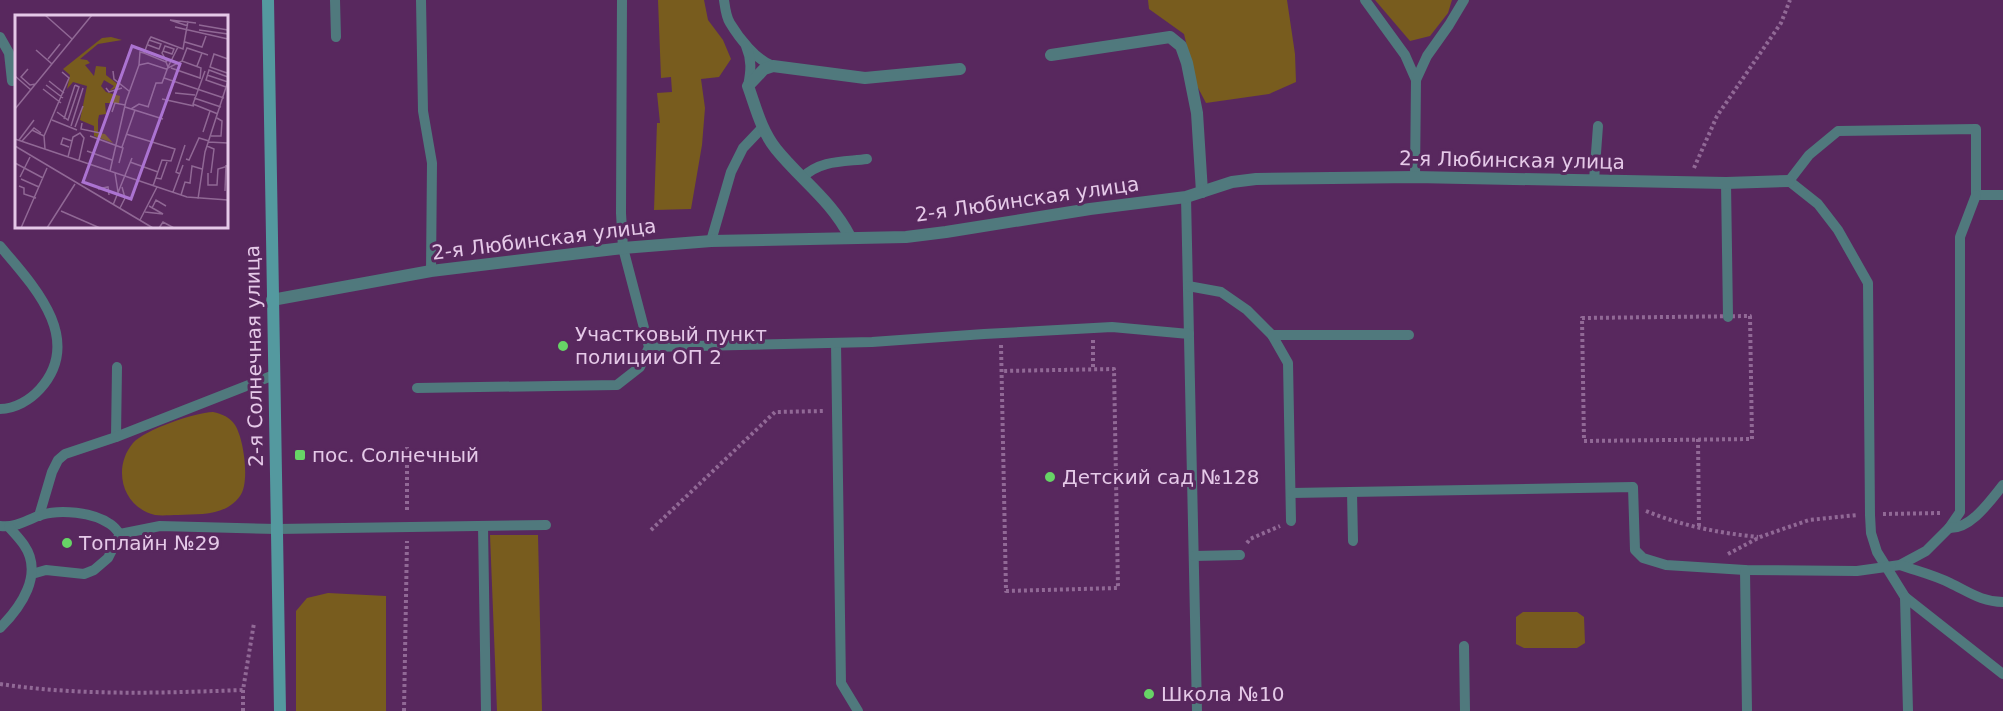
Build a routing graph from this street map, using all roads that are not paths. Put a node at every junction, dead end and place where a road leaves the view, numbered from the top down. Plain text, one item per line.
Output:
1 (268, 0) edge
2 (335, 0) edge
3 (421, 0) edge
4 (622, 0) edge
5 (724, 0) edge
6 (1365, 0) edge
7 (1464, 0) edge
8 (0, 37) edge
9 (336, 37) dead end
10 (743, 40) junction
11 (1051, 55) dead end
12 (773, 66) junction
13 (960, 69) dead end
14 (1416, 80) junction
15 (12, 81) dead end
16 (748, 86) junction
17 (1598, 126) dead end
18 (762, 128) junction
19 (867, 159) dead end
20 (803, 177) junction
21 (1415, 177) junction
22 (1594, 180) junction
23 (1789, 181) junction
24 (1726, 183) junction
25 (1202, 192) junction
26 (1976, 195) junction
27 (2003, 195) edge
28 (1186, 197) junction
29 (850, 237) junction
30 (711, 241) junction
31 (0, 246) edge
32 (623, 248) junction
33 (431, 271) junction
34 (1188, 286) junction
35 (272, 300) junction
36 (1728, 317) road end
37 (1189, 334) junction
38 (1272, 335) junction
39 (1409, 335) dead end
40 (836, 343) junction
41 (649, 347) junction
42 (117, 367) dead end
43 (274, 375) junction
44 (417, 388) dead end
45 (0, 408) edge
46 (116, 437) junction
47 (2003, 485) edge
48 (1352, 492) junction
49 (1291, 493) junction
50 (39, 516) junction
51 (1291, 520) road end
52 (546, 525) dead end
53 (483, 526) junction
54 (4, 527) edge
55 (1949, 528) junction
56 (277, 529) junction
57 (120, 534) junction
58 (1353, 541) dead end
59 (1240, 555) road end
60 (1194, 556) junction
61 (1900, 565) junction
62 (1886, 566) junction
63 (1744, 570) junction
64 (32, 574) junction
65 (1905, 597) junction
66 (2003, 602) edge
67 (0, 627) edge
68 (1464, 646) dead end
69 (2003, 675) edge
70 (280, 711) edge
71 (486, 711) edge
72 (858, 711) edge
73 (1197, 711) edge
74 (1465, 711) edge
75 (1747, 711) edge
76 (1908, 711) edge

1 - 35 main road, 2-я Солнечная улица
2 - 9 lane
3 - 33 lane
4 - 32 lane
5 - 10 lane
6 - 14 lane
7 - 14 lane
8 - 15 lane
10 - 12 lane
10 - 16 lane
11 - 25 street
12 - 13 street
12 - 16 street
14 - 21 lane
16 - 18 street
17 - 22 lane
18 - 20 street
18 - 30 lane
19 - 20 lane
20 - 29 street
21 - 22 street, 2-я Любинская улица
21 - 25 street, 2-я Любинская улица
22 - 24 street, 2-я Любинская улица
23 - 24 street, 2-я Любинская улица
23 - 26 lane
23 - 62 lane
24 - 36 lane
25 - 28 street, 2-я Любинская улица
26 - 27 lane
26 - 55 lane
28 - 29 street, 2-я Любинская улица
28 - 34 lane
29 - 30 street, 2-я Любинская улица
30 - 32 street, 2-я Любинская улица
31 - 45 lane
32 - 33 street, 2-я Любинская улица
32 - 41 lane
33 - 35 street, 2-я Любинская улица
34 - 37 lane
34 - 38 lane
35 - 43 main road, 2-я Солнечная улица
37 - 40 lane
37 - 60 lane
38 - 39 lane
38 - 49 lane
40 - 41 lane
40 - 72 lane
41 - 44 lane
42 - 46 lane
43 - 46 lane
43 - 56 main road, 2-я Солнечная улица
46 - 50 lane
47 - 55 lane
48 - 49 lane
48 - 58 lane
48 - 63 lane
49 - 51 lane
50 - 54 lane
50 - 57 lane
52 - 53 lane
53 - 56 lane
53 - 71 lane
54 - 64 lane
55 - 61 lane
56 - 57 lane
56 - 70 main road, 2-я Солнечная улица
57 - 64 lane
59 - 60 lane
60 - 73 lane
61 - 62 lane
61 - 66 lane
62 - 63 lane
62 - 65 lane
63 - 75 lane
64 - 67 lane
65 - 69 lane
65 - 76 lane
68 - 74 lane

